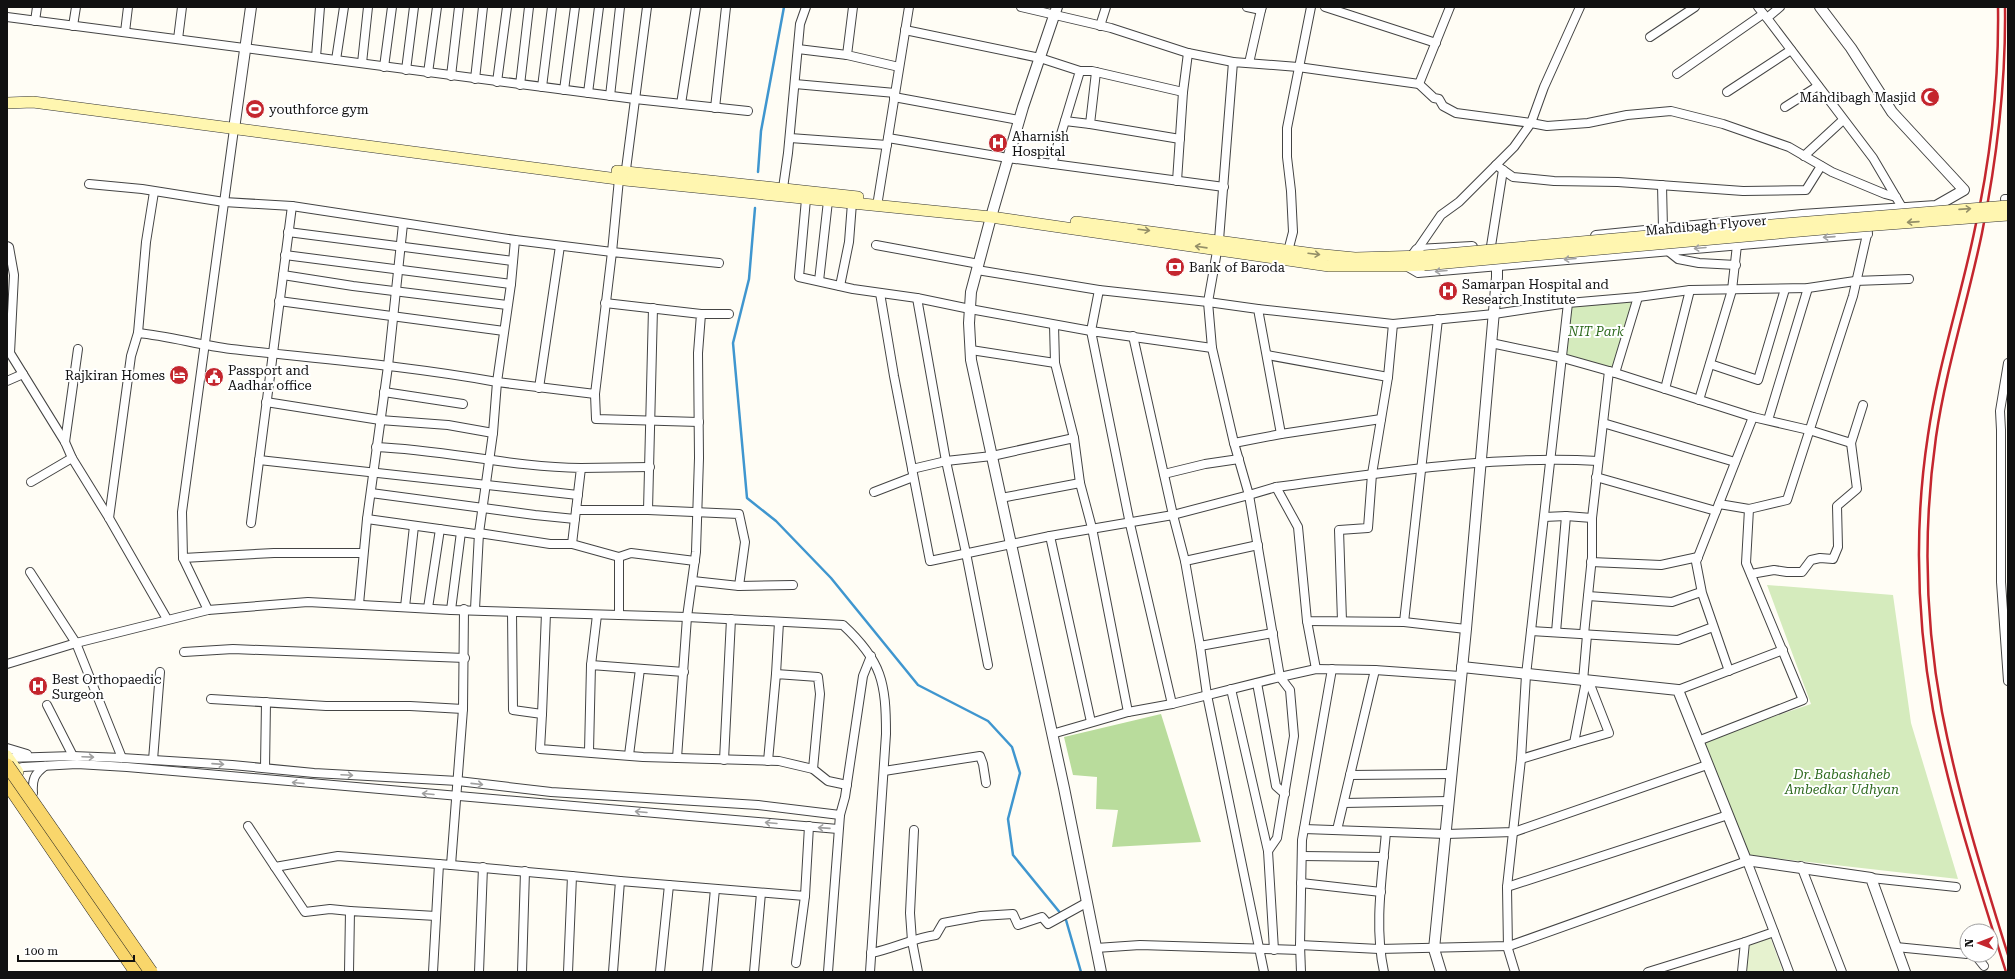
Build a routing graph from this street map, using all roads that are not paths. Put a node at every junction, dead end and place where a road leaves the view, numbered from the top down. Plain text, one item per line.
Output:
1 (36, 7) edge
2 (76, 7) edge
3 (128, 7) edge
4 (182, 7) edge
5 (251, 7) edge
6 (320, 7) edge
7 (344, 7) edge
8 (368, 7) edge
9 (392, 7) edge
10 (414, 7) edge
11 (437, 7) edge
12 (459, 7) edge
13 (483, 7) edge
14 (506, 7) edge
15 (529, 7) edge
16 (552, 7) edge
17 (575, 7) edge
18 (599, 7) edge
19 (620, 7) edge
20 (648, 7) edge
21 (696, 7) edge
22 (726, 7) edge
23 (806, 7) edge
24 (853, 7) edge
25 (909, 7) edge
26 (1021, 7) edge
27 (1106, 7) edge
28 (1247, 7) edge
29 (1311, 7) edge
30 (1325, 7) edge
31 (1450, 7) edge
32 (1580, 7) edge
33 (1696, 7) edge
34 (1758, 7) edge
35 (1780, 7) edge
36 (1820, 7) edge
37 (1262, 9) edge
38 (1056, 11) edge
39 (1765, 16) junction
40 (7, 17) edge
41 (35, 21) junction
42 (73, 26) junction
43 (1100, 26) junction
44 (905, 30) junction
45 (125, 32) junction
46 (1650, 37) dead end
47 (178, 39) junction
48 (1436, 43) junction
49 (245, 47) junction
50 (798, 49) junction
51 (1791, 50) junction
52 (1188, 53) junction
53 (847, 55) junction
54 (316, 57) junction
55 (1040, 58) junction
56 (336, 60) junction
57 (1234, 62) junction
58 (1249, 63) junction
59 (362, 64) junction
60 (384, 67) junction
61 (899, 67) junction
62 (1298, 67) junction
63 (406, 70) junction
64 (1080, 71) junction
65 (428, 72) junction
66 (1096, 72) junction
67 (1676, 74) dead end
68 (451, 76) junction
69 (475, 79) junction
70 (497, 82) junction
71 (520, 84) junction
72 (795, 84) junction
73 (1419, 84) junction
74 (1818, 86) junction
75 (542, 87) junction
76 (564, 90) junction
77 (1183, 92) junction
78 (1727, 92) dead end
79 (588, 93) junction
80 (894, 95) junction
81 (610, 96) junction
82 (7, 98) edge
83 (635, 99) junction
84 (7, 103) edge
85 (681, 104) junction
86 (1785, 107) dead end
87 (715, 108) junction
88 (748, 112) dead end
89 (1019, 120) junction
90 (1843, 120) junction
91 (1065, 121) junction
92 (1531, 123) junction
93 (1090, 124) junction
94 (234, 125) junction
95 (790, 138) junction
96 (1180, 138) junction
97 (887, 142) junction
98 (1804, 156) junction
99 (1008, 158) junction
100 (1052, 164) junction
101 (1496, 165) junction
102 (1822, 166) junction
103 (1503, 170) junction
104 (623, 177) junction
105 (1177, 181) junction
106 (89, 184) dead end
107 (1662, 185) junction
108 (1224, 187) junction
109 (783, 188) junction
110 (754, 190) junction
111 (154, 192) junction
112 (1896, 197) junction
113 (806, 199) junction
114 (828, 201) junction
115 (224, 202) junction
116 (878, 202) junction
117 (852, 203) junction
118 (292, 206) junction
119 (2008, 206) edge
120 (1903, 209) junction
121 (1869, 211) junction
122 (991, 214) junction
123 (2008, 215) edge
124 (403, 224) junction
125 (1663, 229) junction
126 (288, 232) junction
127 (1868, 234) junction
128 (515, 240) junction
129 (402, 245) junction
130 (876, 245) dead end
131 (1217, 245) junction
132 (1737, 245) junction
133 (7, 246) edge
134 (560, 246) junction
135 (1491, 246) junction
136 (1668, 251) junction
137 (612, 252) junction
138 (1288, 254) junction
139 (285, 256) junction
140 (1417, 259) junction
141 (513, 261) junction
142 (718, 263) dead end
143 (1736, 265) junction
144 (1496, 266) junction
145 (978, 267) junction
146 (399, 269) junction
147 (283, 275) junction
148 (1910, 279) dead end
149 (819, 281) junction
150 (1855, 281) junction
151 (511, 284) junction
152 (840, 286) junction
153 (1808, 288) junction
154 (1785, 289) junction
155 (396, 290) junction
156 (1099, 290) junction
157 (1690, 290) junction
158 (1732, 290) junction
159 (880, 293) junction
160 (1638, 297) junction
161 (918, 298) junction
162 (279, 301) junction
163 (1208, 302) junction
164 (605, 303) junction
165 (1568, 303) junction
166 (507, 305) junction
167 (654, 308) junction
168 (970, 309) junction
169 (1258, 309) junction
170 (701, 314) junction
171 (729, 314) dead end
172 (1494, 314) junction
173 (393, 317) junction
174 (1438, 319) junction
175 (1393, 324) junction
176 (1054, 325) junction
177 (504, 331) junction
178 (1091, 331) junction
179 (138, 333) junction
180 (1133, 336) junction
181 (1491, 343) junction
182 (205, 346) junction
183 (1212, 348) junction
184 (78, 349) dead end
185 (971, 350) junction
186 (272, 354) junction
187 (1267, 355) junction
188 (1563, 358) junction
189 (1055, 363) junction
190 (2008, 363) edge
191 (1710, 364) junction
192 (388, 366) junction
193 (1612, 372) junction
194 (23, 374) junction
195 (1388, 377) junction
196 (7, 381) edge
197 (497, 382) junction
198 (539, 388) junction
199 (1665, 389) junction
200 (384, 392) junction
201 (595, 394) junction
202 (1699, 400) junction
203 (266, 402) junction
204 (463, 404) dead end
205 (1863, 405) dead end
206 (1753, 417) junction
207 (1381, 419) junction
208 (380, 420) junction
209 (652, 420) junction
210 (1768, 420) junction
211 (699, 422) junction
212 (1603, 423) junction
213 (1809, 430) junction
214 (2005, 430) edge
215 (493, 433) junction
216 (1281, 434) junction
217 (1074, 438) junction
218 (65, 442) junction
219 (1234, 443) junction
220 (1851, 443) junction
221 (376, 447) junction
222 (2004, 451) edge
223 (992, 456) junction
224 (72, 458) junction
225 (1551, 458) junction
226 (1239, 459) junction
227 (259, 460) junction
228 (489, 461) junction
229 (946, 461) junction
230 (1598, 461) junction
231 (1481, 462) junction
232 (1735, 462) junction
233 (650, 467) junction
234 (581, 468) junction
235 (1423, 468) junction
236 (372, 472) junction
237 (913, 473) junction
238 (1164, 474) junction
239 (1372, 474) junction
240 (1596, 478) junction
241 (31, 482) dead end
242 (1080, 483) junction
243 (486, 484) junction
244 (1276, 487) junction
245 (874, 492) dead end
246 (371, 493) junction
247 (578, 494) junction
248 (1250, 495) junction
249 (1002, 498) junction
250 (483, 508) junction
251 (1718, 508) junction
252 (1749, 509) junction
253 (576, 510) junction
254 (648, 510) junction
255 (697, 512) junction
256 (1173, 515) junction
257 (1566, 516) junction
258 (1544, 517) junction
259 (109, 518) junction
260 (1592, 518) junction
261 (367, 519) junction
262 (575, 519) junction
263 (251, 523) dead end
264 (1130, 524) junction
265 (414, 526) junction
266 (1092, 528) junction
267 (440, 529) junction
268 (461, 532) junction
269 (479, 533) junction
270 (1050, 536) junction
271 (572, 544) junction
272 (1012, 545) junction
273 (1258, 545) junction
274 (363, 553) junction
275 (966, 553) junction
276 (619, 556) junction
277 (1698, 557) junction
278 (183, 558) junction
279 (695, 561) junction
280 (1185, 561) junction
281 (1592, 562) junction
282 (30, 572) dead end
283 (1751, 574) junction
284 (693, 580) junction
285 (2005, 582) edge
286 (793, 585) dead end
287 (739, 586) junction
288 (1701, 592) junction
289 (1588, 596) junction
290 (360, 604) junction
291 (405, 606) junction
292 (2005, 607) edge
293 (428, 608) junction
294 (464, 609) junction
295 (475, 609) junction
296 (208, 610) junction
297 (451, 610) junction
298 (512, 612) junction
299 (546, 613) junction
300 (620, 615) junction
301 (597, 616) junction
302 (688, 617) junction
303 (167, 619) junction
304 (731, 619) junction
305 (1307, 621) junction
306 (1342, 621) junction
307 (779, 622) junction
308 (1404, 622) junction
309 (1713, 627) junction
310 (1466, 629) junction
311 (2006, 629) edge
312 (1531, 631) junction
313 (1272, 632) junction
314 (1556, 632) junction
315 (1585, 635) junction
316 (76, 643) junction
317 (1200, 646) junction
318 (1783, 650) junction
319 (2007, 650) edge
320 (184, 652) dead end
321 (871, 656) junction
322 (465, 658) junction
323 (7, 664) edge
324 (591, 665) junction
325 (988, 665) dead end
326 (640, 669) junction
327 (1316, 669) junction
328 (1332, 670) junction
329 (1375, 670) junction
330 (1729, 671) junction
331 (160, 672) dead end
332 (684, 672) junction
333 (1461, 672) junction
334 (776, 674) junction
335 (1526, 675) junction
336 (1280, 677) junction
337 (1586, 681) junction
338 (2008, 681) edge
339 (1257, 682) junction
340 (1231, 689) junction
341 (1678, 690) junction
342 (1207, 695) junction
343 (211, 700) dead end
344 (266, 702) junction
345 (1172, 704) junction
346 (47, 705) dead end
347 (463, 709) junction
348 (1128, 712) junction
349 (542, 714) junction
350 (1091, 722) junction
351 (1052, 734) junction
352 (1698, 741) junction
353 (1574, 743) junction
354 (589, 751) junction
355 (629, 755) junction
356 (73, 756) junction
357 (122, 758) junction
358 (677, 758) junction
359 (1521, 759) junction
360 (153, 760) junction
361 (724, 760) junction
362 (8, 761) edge
363 (768, 761) junction
364 (1707, 765) junction
365 (45, 766) junction
366 (265, 768) junction
367 (813, 769) junction
368 (884, 771) junction
369 (1452, 774) junction
370 (1350, 775) junction
371 (458, 781) junction
372 (7, 783) edge
373 (986, 783) dead end
374 (848, 784) junction
375 (528, 789) junction
376 (7, 790) edge
377 (33, 793) junction
378 (1285, 794) junction
379 (456, 797) junction
380 (1449, 801) junction
381 (528, 802) junction
382 (1344, 803) junction
383 (840, 815) junction
384 (1728, 815) junction
385 (248, 826) dead end
386 (810, 826) junction
387 (838, 829) junction
388 (1304, 829) junction
389 (914, 830) dead end
390 (1337, 830) junction
391 (1386, 832) junction
392 (1514, 832) junction
393 (1446, 834) junction
394 (1268, 851) junction
395 (1302, 856) junction
396 (1384, 857) junction
397 (1747, 860) junction
398 (439, 864) junction
399 (451, 866) junction
400 (1802, 866) junction
401 (275, 867) junction
402 (483, 867) junction
403 (525, 871) junction
404 (572, 876) junction
405 (1871, 878) junction
406 (620, 881) junction
407 (1301, 883) junction
408 (670, 885) junction
409 (1507, 887) junction
410 (1956, 887) dead end
411 (715, 889) junction
412 (1381, 892) junction
413 (760, 893) junction
414 (805, 896) junction
415 (1086, 903) junction
416 (350, 911) junction
417 (436, 916) junction
418 (1774, 932) junction
419 (912, 941) junction
420 (1745, 942) junction
421 (1509, 946) junction
422 (1300, 947) junction
423 (1896, 947) junction
424 (1096, 948) junction
425 (1260, 949) junction
426 (1379, 949) junction
427 (1434, 949) junction
428 (1274, 950) junction
429 (871, 953) junction
430 (1959, 953) edge
431 (796, 963) dead end
432 (1982, 963) edge
433 (1984, 966) dead end
434 (135, 972) edge
435 (151, 972) edge
436 (156, 972) edge
437 (349, 972) edge
438 (433, 972) edge
439 (479, 972) edge
440 (522, 972) edge
441 (568, 972) edge
442 (613, 972) edge
443 (660, 972) edge
444 (707, 972) edge
445 (754, 972) edge
446 (828, 972) edge
447 (870, 972) edge
448 (918, 972) edge
449 (1100, 972) edge
450 (1264, 972) edge
451 (1301, 972) edge
452 (1384, 972) edge
453 (1441, 972) edge
454 (1515, 972) edge
455 (1648, 972) edge
456 (1742, 972) edge
457 (1789, 972) edge
458 (1842, 972) edge
459 (1904, 972) edge

1 - 41 street
2 - 42 street
3 - 45 street
4 - 47 street
5 - 49 street
6 - 54 street
7 - 56 street
8 - 59 street
9 - 60 street
10 - 63 street
11 - 65 street
12 - 68 street
13 - 69 street
14 - 70 street
15 - 71 street
16 - 75 street
17 - 76 street
18 - 79 street
19 - 81 street
20 - 83 street
21 - 85 street
22 - 87 street
23 - 50 street
24 - 53 street
25 - 44 street
26 - 38 street
27 - 43 street
28 - 37 street
29 - 62 street
30 - 48 street
31 - 48 street
32 - 92 street
33 - 46 street
34 - 39 street
35 - 39 street
36 - 120 street
37 - 58 street
38 - 43 street
38 - 55 street
39 - 51 street
39 - 67 street
40 - 41 street
41 - 42 street
42 - 45 street
43 - 52 street
44 - 55 street
44 - 61 street
45 - 47 street
47 - 49 street
48 - 73 street
49 - 54 street
49 - 94 street
50 - 53 street
50 - 72 street
51 - 74 street
51 - 78 street
52 - 57 street
52 - 77 street
53 - 61 street
54 - 56 street
55 - 64 street
55 - 89 street
56 - 59 street
57 - 58 street
57 - 108 street
58 - 62 street
59 - 60 street
60 - 63 street
61 - 80 street
62 - 73 street
62 - 138 street
63 - 65 street
64 - 66 street
64 - 91 street
65 - 68 street
66 - 77 street
66 - 93 street
68 - 69 street
69 - 70 street
70 - 71 street
71 - 75 street
72 - 80 street
72 - 95 street
73 - 92 street
74 - 86 street
74 - 90 street
75 - 76 street
76 - 79 street
77 - 96 street
79 - 81 street
80 - 89 street
80 - 97 street
81 - 83 street
82 - 94 main road
83 - 85 street
83 - 104 street
84 - 94 main road
85 - 87 street
87 - 88 street
89 - 99 street
90 - 98 street
90 - 112 street
91 - 93 street
91 - 100 street
92 - 98 street
92 - 101 street
93 - 96 street
94 - 104 main road
94 - 115 street
95 - 97 street
95 - 109 street
96 - 105 street
97 - 99 street
97 - 116 street
98 - 102 street
99 - 100 street
99 - 122 street
100 - 105 street
101 - 103 street
101 - 140 street
102 - 107 street
102 - 112 street
103 - 107 street
103 - 135 street
104 - 110 main road
104 - 137 street
105 - 108 street
106 - 111 street
107 - 125 street
108 - 131 street
109 - 110 main road
109 - 116 main road
110 - 113 main road
111 - 115 street
111 - 179 street
112 - 120 street
113 - 114 main road
113 - 149 street
114 - 117 main road
114 - 149 street
115 - 118 street
115 - 182 street
116 - 117 main road
116 - 122 main road
117 - 152 street
118 - 124 street
118 - 126 street
140 -> 119 main road, Mahdibagh Flyover, bridge
120 - 121 street
121 - 125 street
121 - 127 street
122 - 131 main road
122 - 145 street
123 -> 140 main road, Mahdibagh Flyover, bridge
124 - 128 street
124 - 129 street
125 - 135 street
126 - 129 street
126 - 139 street
127 -> 132 street
127 - 150 street
128 - 134 street
128 - 141 street
129 - 141 street
129 - 146 street
130 - 145 street
131 - 138 main road
131 - 163 street
132 -> 136 street
132 - 143 street
133 - 194 street
134 - 137 street
134 - 198 street
135 - 140 street
136 - 143 street
136 -> 144 street
137 - 142 street
137 - 164 street
138 - 140 main road
139 - 146 street
139 - 147 street
144 -> 140 street
141 - 151 street
143 - 158 street
144 - 172 street
145 - 156 street
145 - 168 street
146 - 151 street
146 - 155 street
147 - 155 street
147 - 162 street
148 - 150 street
149 - 152 street
150 - 153 street
150 - 213 street
151 - 166 street
152 - 159 street
153 - 154 street
153 - 210 street
154 - 158 street
154 - 191 street
155 - 166 street
155 - 173 street
156 - 163 street
156 - 178 street
157 - 158 street
157 - 160 street
157 - 199 street
158 - 191 street
159 - 161 street
159 - 237 street
160 - 165 street
160 - 193 street
161 - 168 street
161 - 229 street
162 - 173 street
162 - 186 street
163 - 169 street
163 - 183 street
164 - 167 street
164 - 201 street
165 - 172 street
165 - 188 street
166 - 177 street
167 - 170 street
167 - 209 street
168 - 176 street
168 - 185 street
169 - 175 street
169 - 187 street
170 - 171 street
170 - 211 street
172 - 174 street
172 - 181 street
173 - 177 street
173 - 192 street
174 - 175 street
174 - 235 street
175 - 195 street
176 - 178 street
176 - 189 street
177 - 197 street
178 - 180 street
178 - 264 street
179 - 182 street
179 - 259 street
180 - 183 street
180 - 238 street
181 - 188 street
181 - 231 street
182 - 186 street
182 - 278 street
183 - 219 street
184 - 218 street
185 - 189 street
185 - 223 street
186 - 192 street
186 - 203 street
187 - 195 street
187 - 216 street
188 - 193 street
188 - 225 street
189 - 217 street
190 - 214 street
191 - 202 street
192 - 197 street
192 - 200 street
193 - 199 street
193 - 212 street
194 - 196 street
194 - 218 street
195 - 207 street
197 - 198 street
197 - 215 street
198 - 201 street
199 - 202 street
200 - 204 street
200 - 208 street
201 - 209 street
202 - 206 street
203 - 208 street
203 - 227 street
205 - 220 street
206 - 210 street
206 - 232 street
207 - 216 street
207 - 239 street
208 - 215 street
208 - 221 street
209 - 211 street
209 - 233 street
210 - 213 street
211 - 255 street
212 - 230 street
212 - 232 street
213 - 220 street
213 - 252 street
214 - 222 street
215 - 228 street
216 - 219 street
217 - 223 street
217 - 242 street
218 - 224 street
219 - 226 street
220 - 283 street
221 - 228 street
221 - 236 street
222 - 285 street
223 - 229 street
223 - 249 street
224 - 241 street
224 - 259 street
225 - 230 street
225 - 231 street
225 - 258 street
226 - 238 street
226 - 248 street
227 - 236 street
227 - 263 street
228 - 234 street
228 - 243 street
229 - 237 street
229 - 275 street
230 - 240 street
231 - 235 street
231 - 310 street
232 - 251 street
233 - 234 street
233 - 254 street
234 - 247 street
235 - 239 street
235 - 308 street
236 - 243 street
236 - 246 street
237 - 245 street
237 - 275 street
238 - 256 street
239 - 244 street
239 - 306 street
240 - 251 street
240 - 260 street
242 - 249 street
242 - 266 street
243 - 247 street
243 - 250 street
244 - 248 street
244 - 305 street
246 - 250 street
246 - 261 street
247 - 253 street
248 - 256 street
248 - 273 street
249 - 272 street
250 - 262 street
250 - 269 street
251 - 252 street
251 - 277 street
252 - 283 street
253 - 254 street
253 - 262 street
254 - 255 street
255 - 279 street
255 - 287 street
256 - 264 street
256 - 280 street
257 - 258 street
257 - 260 street
257 - 314 street
258 - 312 street
259 - 303 street
260 - 281 street
261 - 265 street
261 - 274 street
262 - 271 street
264 - 266 street
264 - 345 street
265 - 267 street
265 - 291 street
266 - 270 street
266 - 348 street
267 - 268 street
267 - 293 street
268 - 269 street
268 - 297 street
269 - 271 street
269 - 295 street
270 - 272 street
270 - 350 street
271 - 276 street
272 - 275 street
272 - 351 street
273 - 280 street
273 - 313 street
274 - 278 street
274 - 290 street
275 - 325 street
276 - 279 street
276 - 300 street
277 - 281 street
277 - 288 street
278 - 296 street
279 - 284 street
280 - 317 street
281 - 289 street
282 - 316 street
283 - 318 street
284 - 287 street
284 - 302 street
285 - 292 street
286 - 287 street
288 - 289 street
288 - 309 street
289 - 315 street
290 - 291 street
290 - 296 street
291 - 293 street
292 - 311 street
293 - 297 street
294 - 295 street
294 - 297 street
294 - 322 street
295 - 298 street
296 - 303 street
298 - 299 street
298 - 349 street
299 - 301 street
299 - 349 street
300 - 301 street
300 - 302 street
301 - 324 street
302 - 304 street
302 - 332 street
303 - 316 street
304 - 307 street
304 - 361 street
305 - 306 street
305 - 327 street
306 - 308 street
307 - 321 street
307 - 334 street
308 - 310 street
309 - 315 street
309 - 330 street
310 - 333 street
311 - 319 street
312 - 314 street
312 - 335 street
313 - 317 street
313 - 336 street
314 - 315 street
315 - 337 street
316 - 323 street
316 - 357 street
317 - 342 street
318 - 330 street
318 - 352 street
319 - 338 street
320 - 322 street
321 - 368 street
321 - 374 street
322 - 347 street
324 - 326 street
324 - 354 street
326 - 332 street
326 - 355 street
327 - 328 street
327 - 336 street
328 - 329 street
328 - 388 street
329 - 333 street
329 - 370 street
330 - 341 street
331 - 360 street
332 - 358 street
333 - 335 street
333 - 369 street
334 - 363 street
334 - 367 street
335 - 337 street
335 - 359 street
336 - 339 street
336 - 378 street
337 - 341 street
337 - 353 street
337 - 353 street
339 - 340 street
339 - 378 street
340 - 342 street
340 - 394 street
341 - 352 street
342 - 345 street
342 - 425 street
343 - 344 street
344 - 347 street
344 - 366 street
345 - 348 street
346 - 356 street
347 - 371 street
348 - 350 street
349 - 354 street
350 - 351 street
351 - 415 street
352 - 364 street
353 - 359 street
354 - 355 street
355 - 358 street
356 -> 357 street
356 - 362 street
357 - 360 street
358 - 361 street
359 - 392 street
360 -> 366 street
361 - 363 street
362 - 365 street
362 - 377 main road
362 - 435 main road, bridge
363 - 367 street
364 - 384 street
364 - 392 street
365 - 377 street
379 -> 365 street
366 -> 371 street
367 - 374 street
368 - 373 street
368 - 429 street
369 - 370 street
369 - 380 street
370 - 382 street
371 -> 375 street
371 - 379 street
372 - 434 main road
374 - 383 street
375 - 381 street
375 - 383 street
376 - 434 main road
377 - 436 main road
378 - 394 street
379 - 381 street
379 - 399 street
380 - 382 street
380 - 393 street
386 -> 381 street
382 - 390 street
383 - 387 street
384 - 397 street
384 - 409 street
385 - 401 street
387 -> 386 street
386 - 414 street
387 - 446 street
388 - 390 street
388 - 395 street
389 - 419 street
390 - 391 street
391 - 393 street
391 - 396 street
392 - 393 street
392 - 409 street
393 - 427 street
394 - 428 street
395 - 396 street
395 - 407 street
396 - 412 street
397 - 400 street
397 - 418 street
397 - 421 street
398 - 399 street
398 - 401 street
398 - 417 street
399 - 402 street
400 - 405 street
400 - 458 street
401 - 416 street
402 - 403 street
402 - 439 street
403 - 404 street
403 - 440 street
404 - 406 street
404 - 441 street
405 - 410 street
405 - 423 street
406 - 408 street
406 - 442 street
407 - 412 street
407 - 422 street
408 - 411 street
408 - 443 street
409 - 421 street
411 - 413 street
411 - 444 street
412 - 426 street
413 - 414 street
413 - 445 street
414 - 431 street
415 - 419 street
415 - 424 street
416 - 417 street
416 - 437 street
417 - 438 street
418 - 420 street
418 - 457 street
419 - 429 street
419 - 448 street
420 - 455 street
420 - 456 street
421 - 427 street
421 - 454 street
422 - 426 street
422 - 428 street
422 - 451 street
423 - 430 street
423 - 459 street
424 - 425 street
424 - 449 street
425 - 428 street
425 - 450 street
426 - 427 street
426 - 452 street
427 - 453 street
429 - 447 street
432 - 433 street

